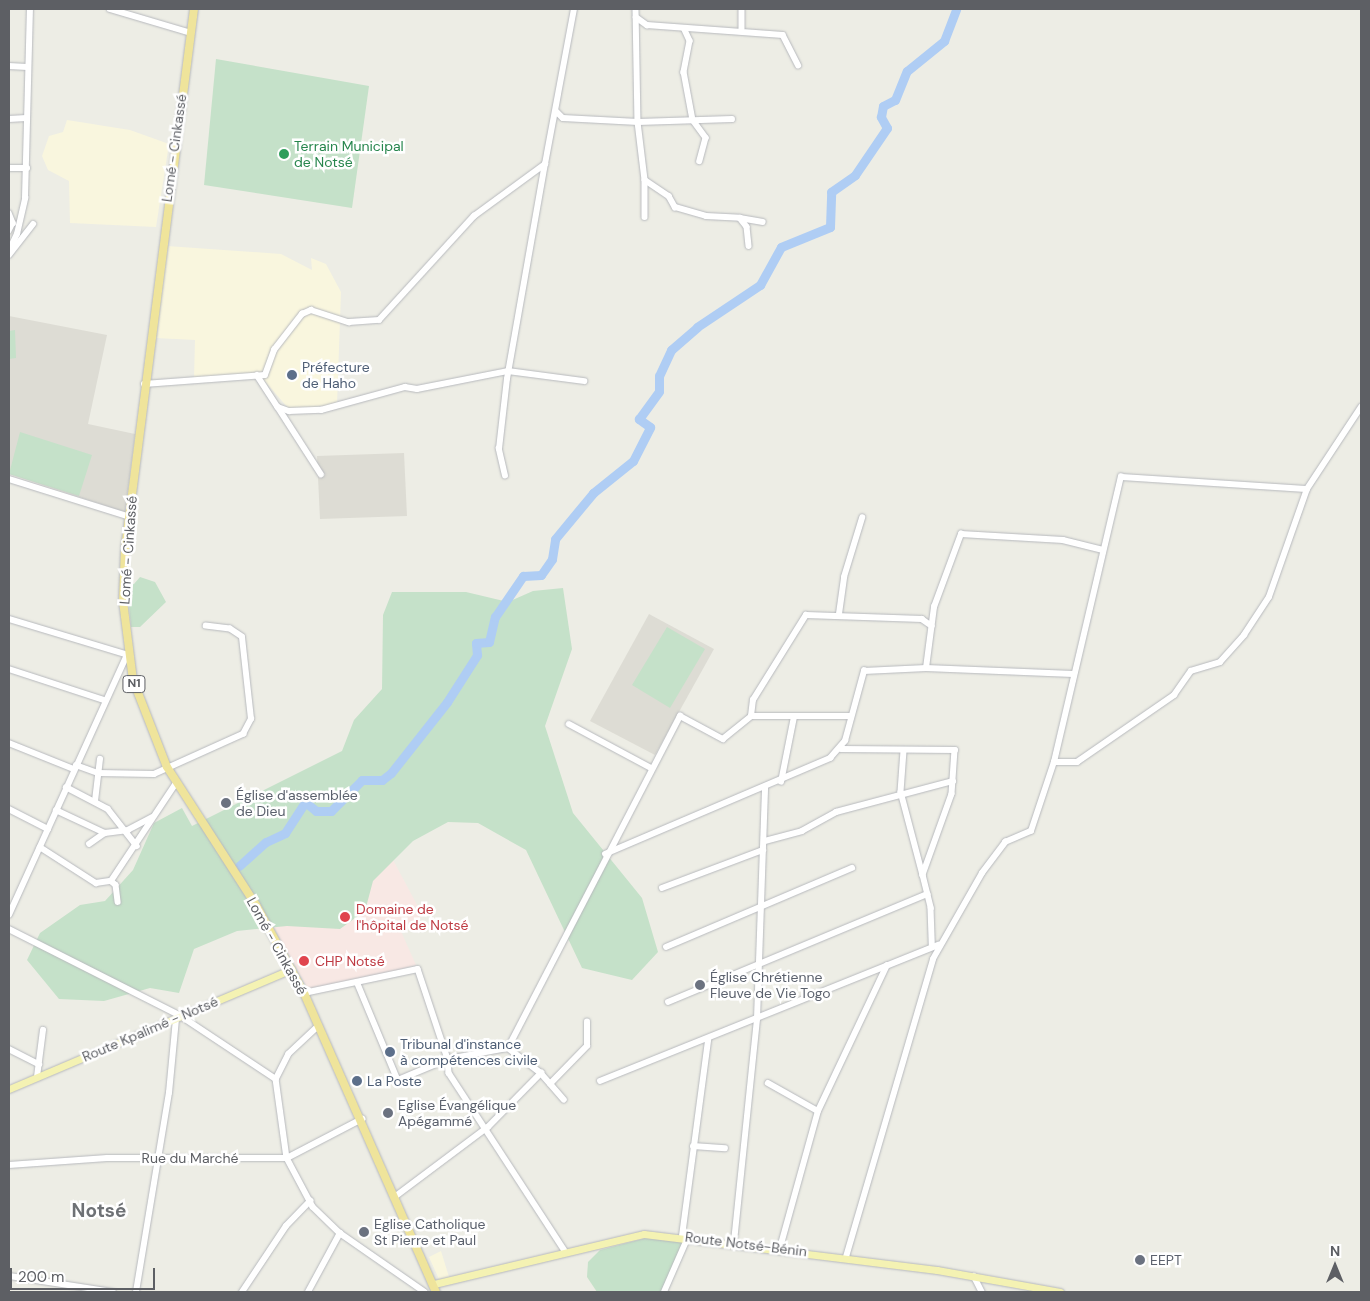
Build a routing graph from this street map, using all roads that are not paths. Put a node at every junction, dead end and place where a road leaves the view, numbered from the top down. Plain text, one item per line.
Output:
1 (30, 9) edge
2 (110, 9) edge
3 (194, 9) edge
4 (574, 9) edge
5 (636, 9) edge
6 (742, 9) edge
7 (636, 16) junction
8 (684, 28) junction
9 (742, 28) junction
10 (191, 33) junction
11 (798, 65) dead end
12 (9, 66) edge
13 (27, 66) junction
14 (557, 112) junction
15 (9, 118) edge
16 (26, 118) junction
17 (732, 119) dead end
18 (693, 120) junction
19 (638, 122) junction
20 (700, 161) dead end
21 (545, 164) junction
22 (9, 168) edge
23 (27, 168) junction
24 (645, 180) junction
25 (9, 213) edge
26 (645, 217) dead end
27 (740, 218) junction
28 (763, 222) dead end
29 (33, 224) dead end
30 (9, 231) edge
31 (18, 234) junction
32 (24, 238) junction
33 (748, 246) dead end
34 (9, 250) edge
35 (9, 255) edge
36 (508, 371) junction
37 (257, 376) junction
38 (584, 381) dead end
39 (144, 384) junction
40 (278, 407) junction
41 (1361, 407) edge
42 (321, 474) dead end
43 (505, 476) dead end
44 (9, 479) edge
45 (1307, 489) junction
46 (130, 517) junction
47 (862, 518) dead end
48 (1103, 550) junction
49 (839, 614) junction
50 (9, 619) edge
51 (206, 626) dead end
52 (932, 626) junction
53 (127, 655) junction
54 (926, 668) junction
55 (9, 669) edge
56 (1073, 674) junction
57 (104, 700) junction
58 (751, 716) junction
59 (851, 716) junction
60 (794, 717) junction
61 (570, 724) dead end
62 (9, 743) edge
63 (841, 748) junction
64 (904, 751) junction
65 (100, 759) dead end
66 (1054, 762) junction
67 (75, 767) junction
68 (167, 767) junction
69 (651, 768) junction
70 (98, 773) junction
71 (953, 781) junction
72 (781, 782) junction
73 (176, 783) junction
74 (66, 787) junction
75 (765, 788) junction
76 (901, 792) junction
77 (95, 801) junction
78 (9, 809) edge
79 (56, 810) junction
80 (153, 816) junction
81 (48, 829) junction
82 (128, 830) junction
83 (105, 833) junction
84 (765, 841) junction
85 (89, 844) dead end
86 (137, 846) junction
87 (40, 847) junction
88 (763, 850) junction
89 (605, 854) junction
90 (852, 868) dead end
91 (923, 875) junction
92 (111, 881) junction
93 (662, 888) dead end
94 (927, 894) junction
95 (118, 902) dead end
96 (759, 909) junction
97 (9, 915) edge
98 (9, 928) edge
99 (932, 945) junction
100 (939, 946) junction
101 (666, 947) dead end
102 (760, 962) junction
103 (887, 965) junction
104 (292, 969) junction
105 (358, 984) junction
106 (304, 993) junction
107 (668, 1002) dead end
108 (178, 1018) junction
109 (757, 1019) junction
110 (586, 1022) dead end
111 (319, 1026) junction
112 (43, 1030) dead end
113 (708, 1041) junction
114 (508, 1048) junction
115 (9, 1049) edge
116 (448, 1059) junction
117 (39, 1064) junction
118 (541, 1073) junction
119 (37, 1077) junction
120 (276, 1079) junction
121 (600, 1081) dead end
122 (768, 1083) dead end
123 (550, 1084) junction
124 (9, 1089) edge
125 (564, 1099) dead end
126 (818, 1111) junction
127 (362, 1119) junction
128 (484, 1129) junction
129 (693, 1146) junction
130 (725, 1148) dead end
131 (157, 1158) junction
132 (287, 1158) junction
133 (9, 1165) edge
134 (396, 1196) junction
135 (310, 1201) junction
136 (340, 1233) junction
137 (685, 1236) junction
138 (734, 1242) junction
139 (780, 1248) junction
140 (565, 1251) junction
141 (846, 1257) junction
142 (9, 1276) edge
143 (974, 1276) junction
144 (435, 1288) edge
145 (113, 1292) edge
146 (136, 1292) edge
147 (242, 1292) edge
148 (308, 1292) edge
149 (425, 1292) edge
150 (664, 1292) edge
151 (982, 1292) edge
152 (1060, 1292) edge

1 - 13 street
2 - 10 street
3 - 10 highway, Lomé - Cinkassé / N1
4 - 14 street
5 - 7 street
6 - 9 street
7 - 8 street
7 - 19 street
8 - 9 street
8 - 18 street
9 - 11 street
10 - 39 highway, Lomé - Cinkassé / N1
12 - 13 street
13 - 16 street
14 - 19 street
14 - 21 street
15 - 16 street
16 - 23 street
17 - 18 street
18 - 19 street
18 - 20 street
19 - 24 street
21 - 36 street
21 - 37 street
22 - 23 street
23 - 31 street
24 - 26 street
24 - 27 street
25 - 30 street
27 - 28 street
27 - 33 street
29 - 32 street
30 - 31 street
31 - 32 street
31 - 34 street
32 - 35 street
36 - 38 street
36 - 40 street
36 - 43 street
37 - 39 street
37 - 40 street
39 - 46 highway, Lomé - Cinkassé / N1
40 - 42 street
41 - 45 street
44 - 46 street
45 - 48 street
45 - 66 street
46 - 53 highway, Lomé - Cinkassé / N1
47 - 49 street
48 - 52 street
48 - 56 street
49 - 52 street
49 - 58 street
50 - 53 street
51 - 68 street
52 - 54 street
53 - 57 street
53 - 68 highway, Lomé - Cinkassé / N1
54 - 56 street
54 - 59 street
55 - 57 street
56 - 66 street
57 - 67 street
58 - 60 street
58 - 69 street
59 - 60 street
59 - 63 street
60 - 72 street
61 - 69 street
62 - 67 street
63 - 64 street
63 - 72 street
64 - 71 street
64 - 76 street
65 - 70 street
66 - 100 street
67 - 70 street
67 - 74 street
68 - 70 street
68 - 73 highway, Lomé - Cinkassé / N1
69 - 89 street
70 - 77 street
71 - 76 street
71 - 91 street
72 - 75 street
73 - 80 street
73 - 104 highway, Lomé - Cinkassé / N1
74 - 77 street
74 - 79 street
75 - 84 street
75 - 89 street
76 - 84 street
76 - 91 street
77 - 82 street
78 - 81 street
79 - 81 street
79 - 83 street
80 - 82 street
80 - 86 street
81 - 87 street
82 - 83 street
82 - 86 street
83 - 85 street
84 - 88 street
86 - 92 street
87 - 92 street
87 - 97 street
88 - 93 street
88 - 96 street
89 - 114 street
90 - 96 street
91 - 94 street
92 - 95 street
94 - 99 street
94 - 102 street
96 - 101 street
96 - 102 street
98 - 108 street
99 - 100 street
99 - 103 street
100 - 141 street
102 - 107 street
102 - 109 street
103 - 109 street
103 - 126 street
104 - 106 highway, Lomé - Cinkassé / N1
104 - 108 main road, Route Kpalimé - Notsé
105 - 106 street
105 - 116 street
105 - 116 street
106 - 111 highway, Lomé - Cinkassé / N1
108 - 119 main road, Route Kpalimé - Notsé
108 - 120 street
108 - 131 street
109 - 113 street
109 - 138 street
110 - 123 street
111 - 120 street
111 - 127 highway, Lomé - Cinkassé / N1
112 - 117 street
113 - 121 street
113 - 129 street
114 - 116 street
114 - 118 street
115 - 117 street
116 - 128 street
117 - 119 street
118 - 123 street
118 - 128 street
119 - 124 main road, Route Kpalimé - Notsé
120 - 132 street
122 - 126 street
123 - 125 street
126 - 139 street
127 - 132 street, Rue du Marché
127 - 134 highway, Lomé - Cinkassé / N1
128 - 134 street
128 - 140 street
129 - 130 street
129 - 137 street
131 - 132 street, Rue du Marché
131 - 133 street, Rue du Marché
131 - 146 street
132 - 135 street
134 - 144 highway, Lomé - Cinkassé / N1
135 - 136 street
135 - 147 street
136 - 148 street
136 - 149 street
137 - 138 main road, Route Notsé-Bénin
137 - 140 main road, Route Notsé-Bénin
137 - 150 street
138 - 139 main road, Route Notsé-Bénin
139 - 141 main road, Route Notsé-Bénin
140 - 144 main road, Route Notsé-Bénin
141 - 143 main road, Route Notsé-Bénin
142 - 145 street
143 - 151 street
143 - 152 main road, Route Notsé-Bénin

